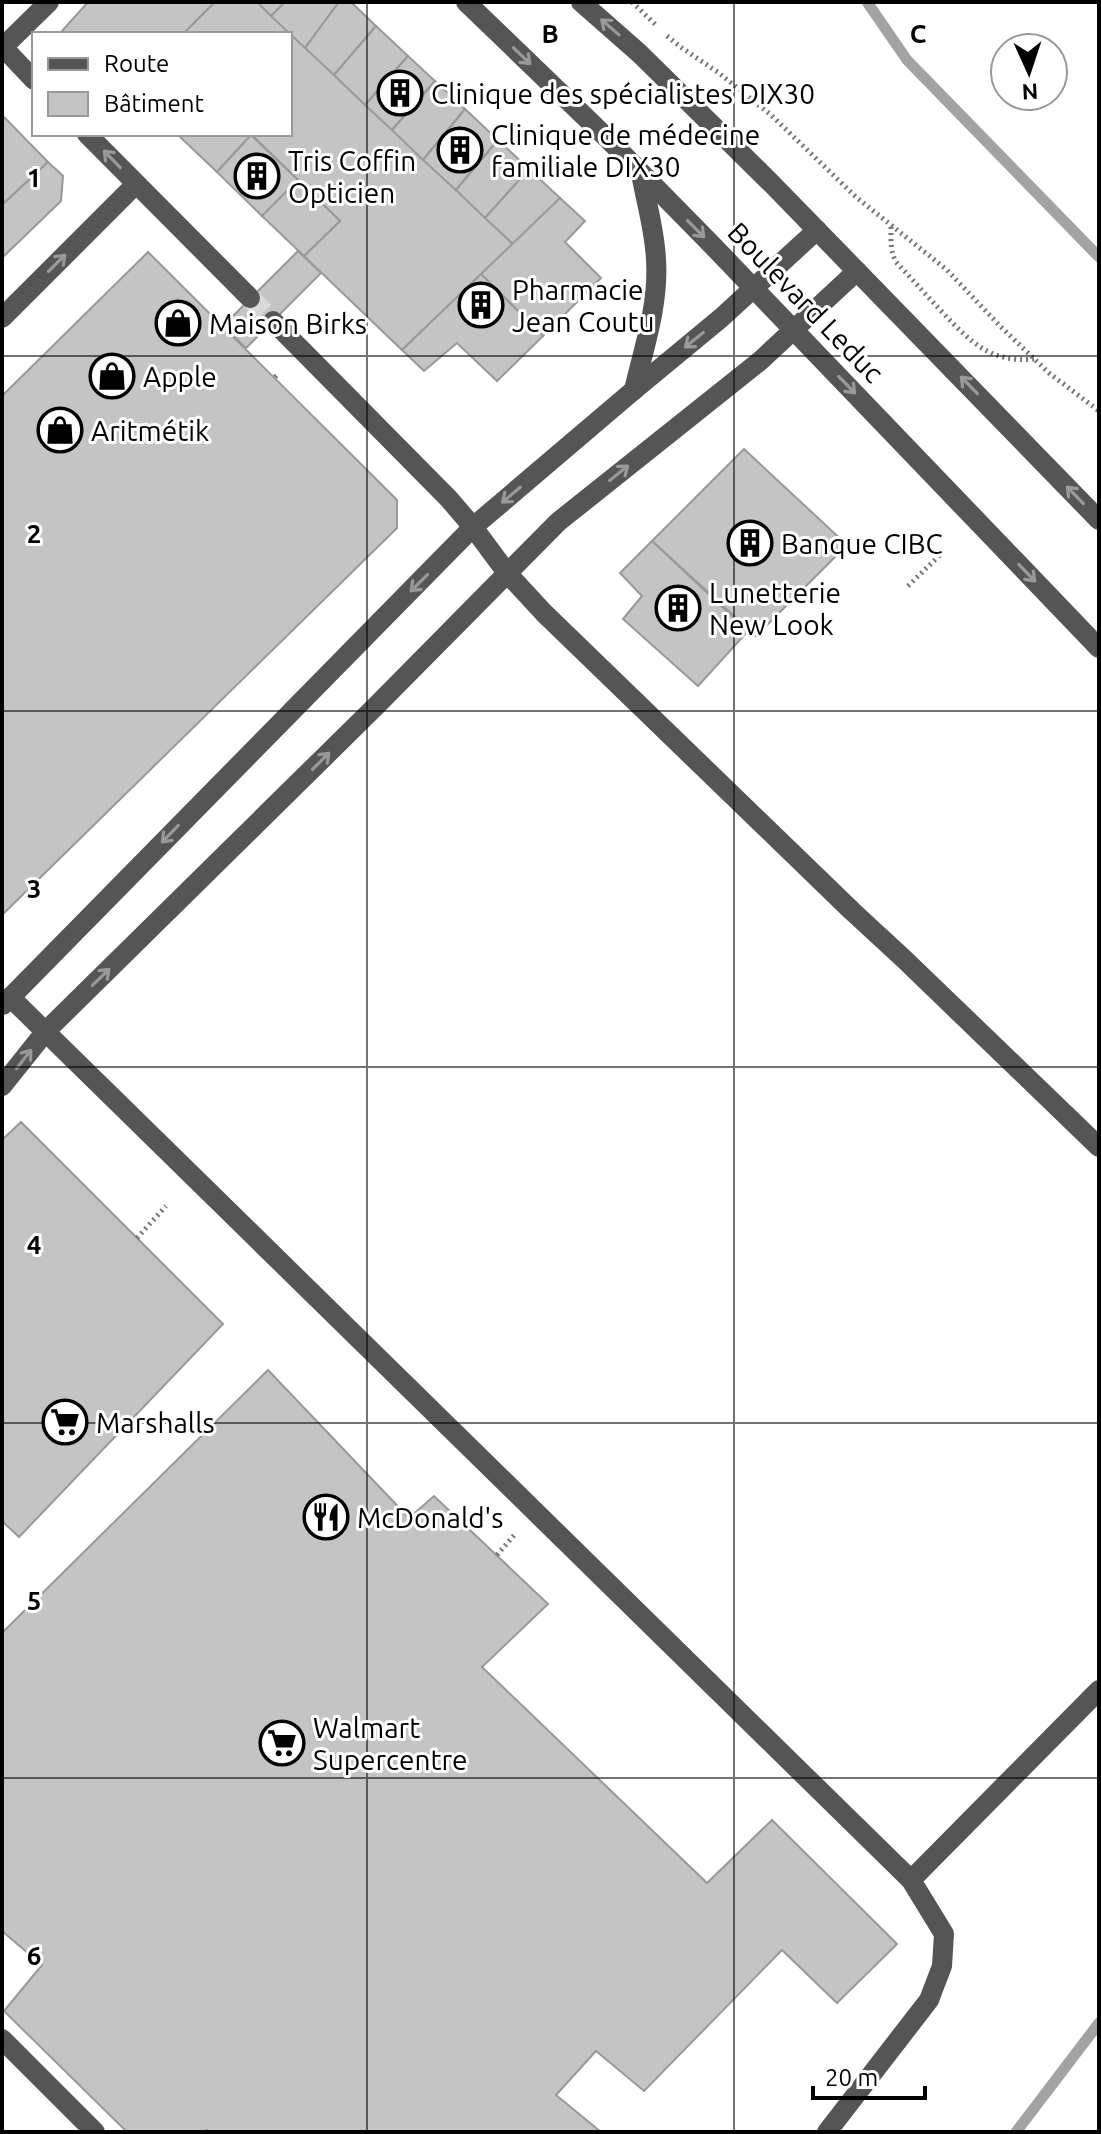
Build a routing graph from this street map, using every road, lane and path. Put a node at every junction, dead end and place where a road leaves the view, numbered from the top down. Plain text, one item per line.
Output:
1 (49, 2) edge
2 (466, 2) edge
3 (581, 2) edge
4 (632, 2) edge
5 (3, 47) edge
6 (32, 78) edge
7 (89, 136) edge
8 (641, 173) junction
9 (136, 184) junction
10 (891, 226) junction
11 (817, 230) junction
12 (857, 271) junction
13 (753, 289) junction
14 (250, 298) tunnel mouth
15 (2, 318) edge
16 (273, 321) tunnel mouth
17 (793, 329) junction
18 (1034, 359) junction
19 (634, 390) junction
20 (1099, 411) edge
21 (1099, 520) edge
22 (473, 527) junction
23 (943, 552) dead end
24 (507, 573) junction
25 (908, 586) dead end
26 (1099, 648) edge
27 (6, 1002) edge
28 (46, 1031) junction
29 (2, 1086) edge
30 (1099, 1147) edge
31 (166, 1206) dead end
32 (137, 1238) dead end
33 (1099, 1690) edge
34 (911, 1880) junction
35 (2, 2039) edge
36 (95, 2132) edge
37 (827, 2132) edge

1 - 5 street
2 -> 8 street, Boulevard Leduc
11 -> 3 street, Boulevard Leduc
4 - 10 path
5 - 6 street
9 -> 7 street
8 -> 13 street, Boulevard Leduc
8 - 19 street
9 - 14 street
15 -> 9 street
10 - 18 path
10 - 18 path
11 - 12 street, Boulevard Leduc
11 - 13 street
12 - 17 street
21 -> 12 street, Boulevard Leduc
13 - 17 street, Boulevard Leduc
13 -> 19 street
16 - 22 street
24 -> 17 street
17 -> 26 street, Boulevard Leduc
18 - 20 path
19 -> 22 street
22 - 24 street
22 -> 27 street
23 - 25 path
28 -> 24 street
24 - 30 street
27 - 28 street
29 -> 28 street
28 - 34 street
31 - 32 path
33 - 34 street
34 - 37 street
35 - 36 street

